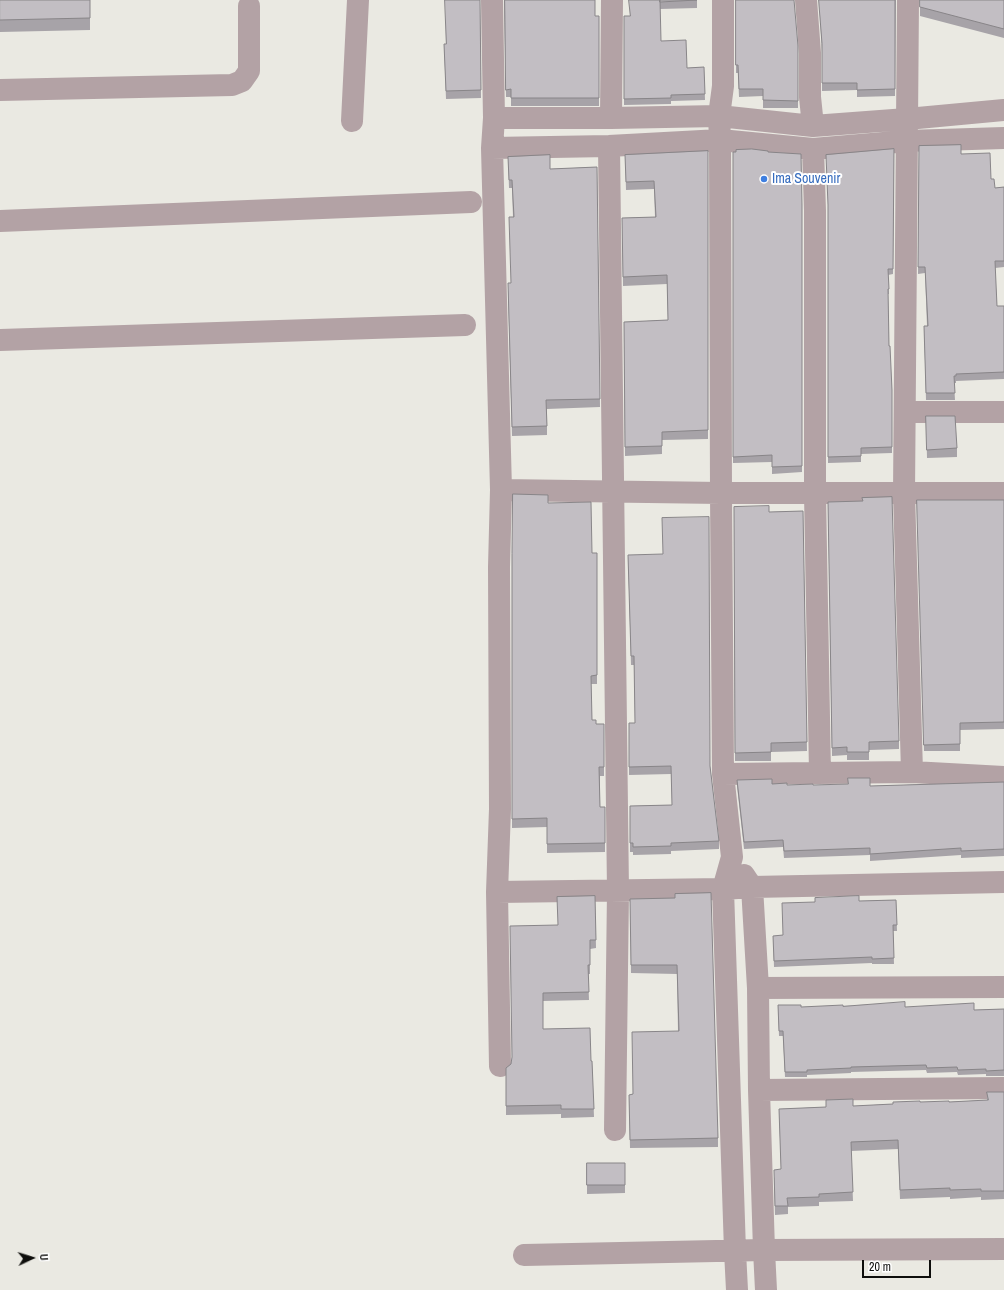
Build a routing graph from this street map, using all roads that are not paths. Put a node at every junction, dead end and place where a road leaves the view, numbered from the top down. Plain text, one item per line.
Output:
1 (358, 0) edge
2 (492, 0) edge
3 (612, 0) edge
4 (723, 0) edge
5 (806, 0) edge
6 (908, 0) edge
7 (250, 6) dead end
8 (0, 90) edge
9 (1004, 110) edge
10 (719, 116) junction
11 (494, 118) junction
12 (611, 118) junction
13 (907, 119) junction
14 (352, 121) dead end
15 (813, 126) junction
16 (1004, 138) edge
17 (720, 140) junction
18 (907, 141) junction
19 (609, 146) junction
20 (492, 148) junction
21 (813, 149) junction
22 (471, 202) dead end
23 (0, 221) edge
24 (465, 325) dead end
25 (0, 340) edge
26 (905, 412) junction
27 (1004, 412) edge
28 (501, 490) junction
29 (613, 492) junction
30 (904, 493) junction
31 (1004, 493) edge
32 (721, 494) junction
33 (815, 494) junction
34 (912, 772) junction
35 (820, 773) junction
36 (724, 774) junction
37 (1004, 777) edge
38 (732, 857) junction
39 (1004, 882) edge
40 (752, 887) junction
41 (724, 889) junction
42 (618, 891) junction
43 (497, 892) junction
44 (1004, 987) edge
45 (758, 988) junction
46 (500, 1066) dead end
47 (1004, 1088) edge
48 (759, 1090) junction
49 (615, 1130) dead end
50 (1004, 1249) edge
51 (735, 1250) junction
52 (764, 1250) junction
53 (524, 1255) dead end
54 (737, 1290) edge
55 (766, 1290) edge

1 - 14 street
2 - 11 street
3 - 12 street
4 - 10 street
5 - 15 street
6 - 13 street
7 - 8 street
9 - 13 street
10 - 12 street
10 - 15 street
10 - 17 street
11 - 12 street
11 - 20 street
13 - 15 street
13 - 18 street
16 - 18 street
17 - 19 street
17 - 21 street
17 - 32 street
18 - 21 street
18 - 26 street
19 - 20 street
19 - 29 street
20 - 28 street
21 - 33 street
22 - 23 street
24 - 25 street
26 - 27 street
26 - 30 street
28 - 29 street
28 - 43 street
29 - 32 street
29 - 42 street
30 - 31 street
30 - 33 street
30 - 34 street
32 - 33 street
32 - 36 street
33 - 35 street
34 - 35 street
34 - 37 street
35 - 36 street
36 - 38 street
38 - 40 street
38 - 41 street
39 - 40 street
40 - 41 street
40 - 45 street
41 - 42 street
41 - 51 street
42 - 43 street
42 - 49 street
43 - 46 street
44 - 45 street
45 - 48 street
47 - 48 street
48 - 52 street
50 - 52 street
51 - 52 street
51 - 53 street
51 - 54 street
52 - 55 street

